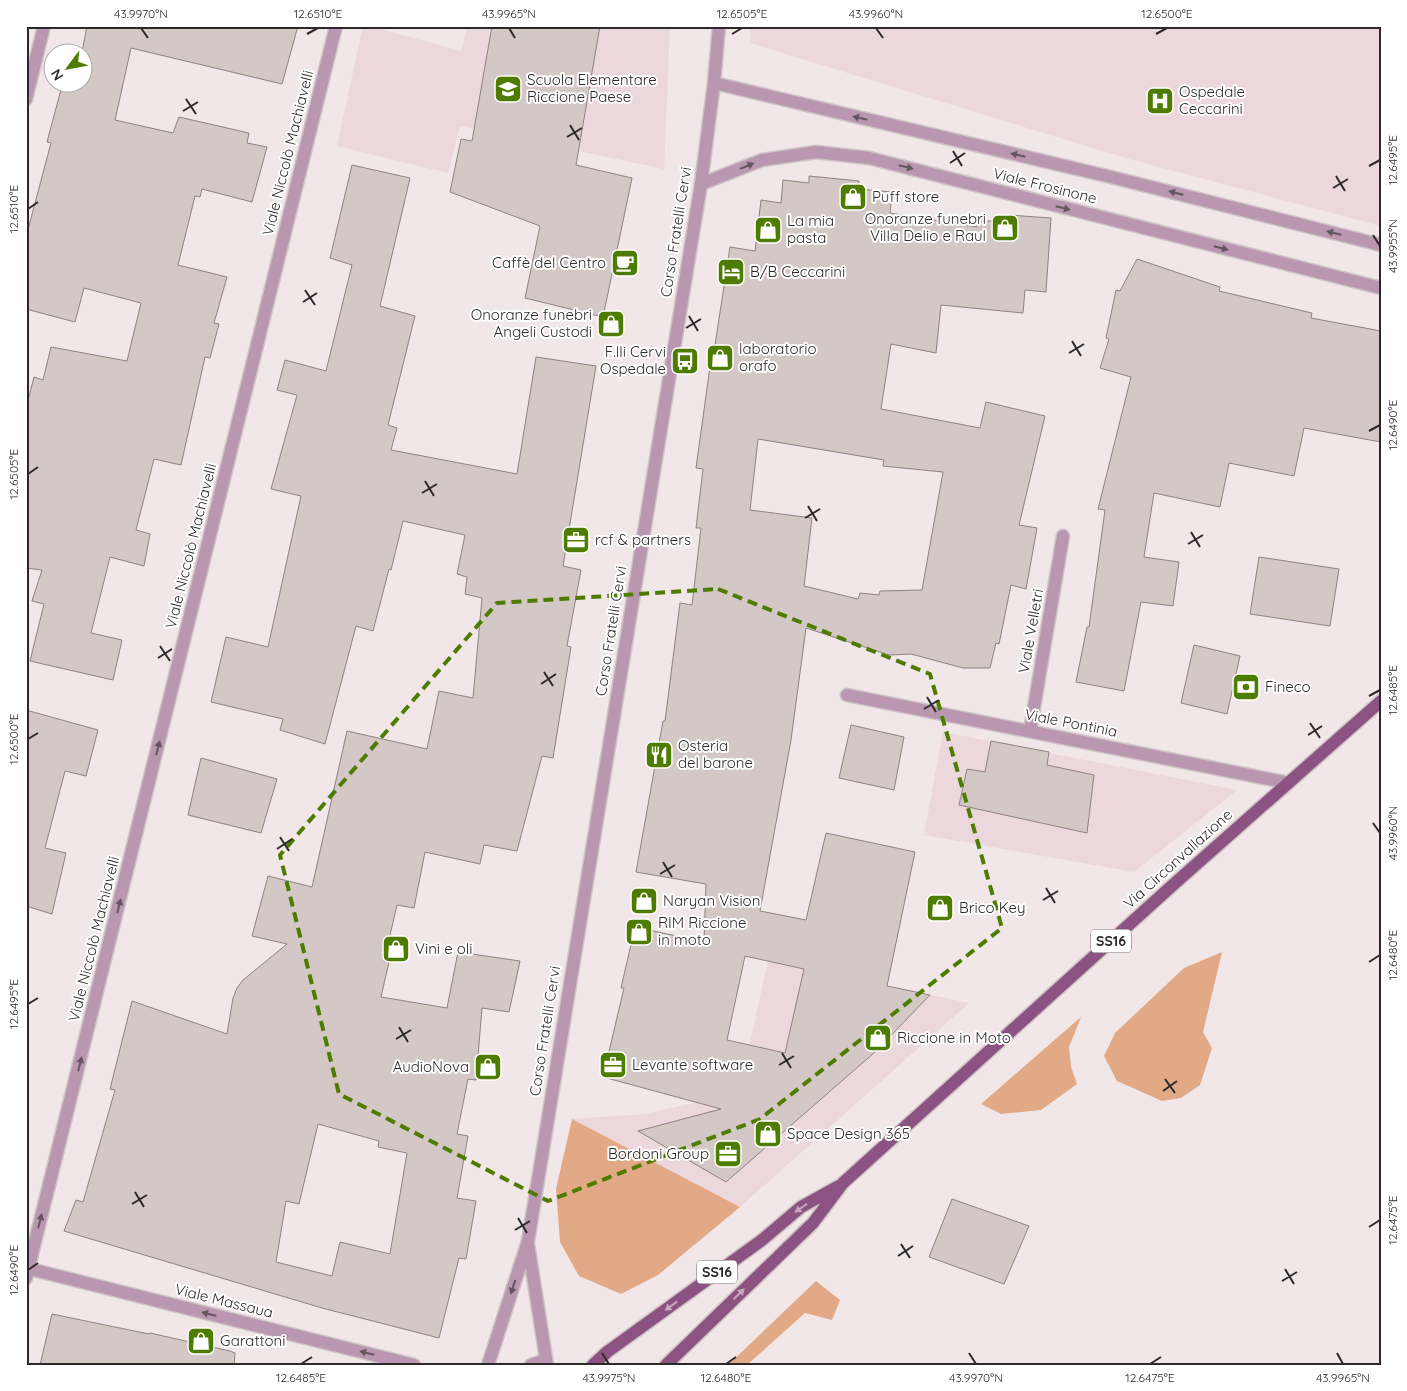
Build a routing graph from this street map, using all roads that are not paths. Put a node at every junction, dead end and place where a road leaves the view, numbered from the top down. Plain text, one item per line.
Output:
1 (44, 26) edge
2 (336, 26) edge
3 (719, 26) edge
4 (714, 83) junction
5 (26, 99) edge
6 (701, 184) junction
7 (1381, 245) edge
8 (1381, 288) edge
9 (1064, 536) dead end
10 (847, 695) dead end
11 (1381, 701) edge
12 (1030, 731) junction
13 (1289, 782) junction
14 (843, 1183) junction
15 (528, 1241) junction
16 (27, 1272) edge
17 (546, 1362) edge
18 (414, 1365) edge
19 (488, 1365) edge
20 (531, 1365) edge
21 (593, 1365) edge
22 (666, 1365) edge

1 - 5 street
16 -> 2 street, Viale Niccolò Machiavelli
3 - 4 street, Corso Fratelli Cervi
4 - 6 street, Corso Fratelli Cervi
7 -> 4 street, Viale Frosinone
6 -> 8 street, Viale Frosinone
6 - 15 street, Corso Fratelli Cervi
9 - 12 street, Viale Velletri
10 - 12 street, Viale Pontinia
11 - 13 main road, Via Circonvallazione / SS16
12 - 13 street, Viale Pontinia
13 - 14 main road, Via Circonvallazione / SS16
14 -> 21 main road, SS16
22 -> 14 main road, SS16
15 - 17 street, Corso Fratelli Cervi
15 -> 19 street, Corso Fratelli Cervi
18 -> 16 street, Viale Massaua
17 - 20 street

